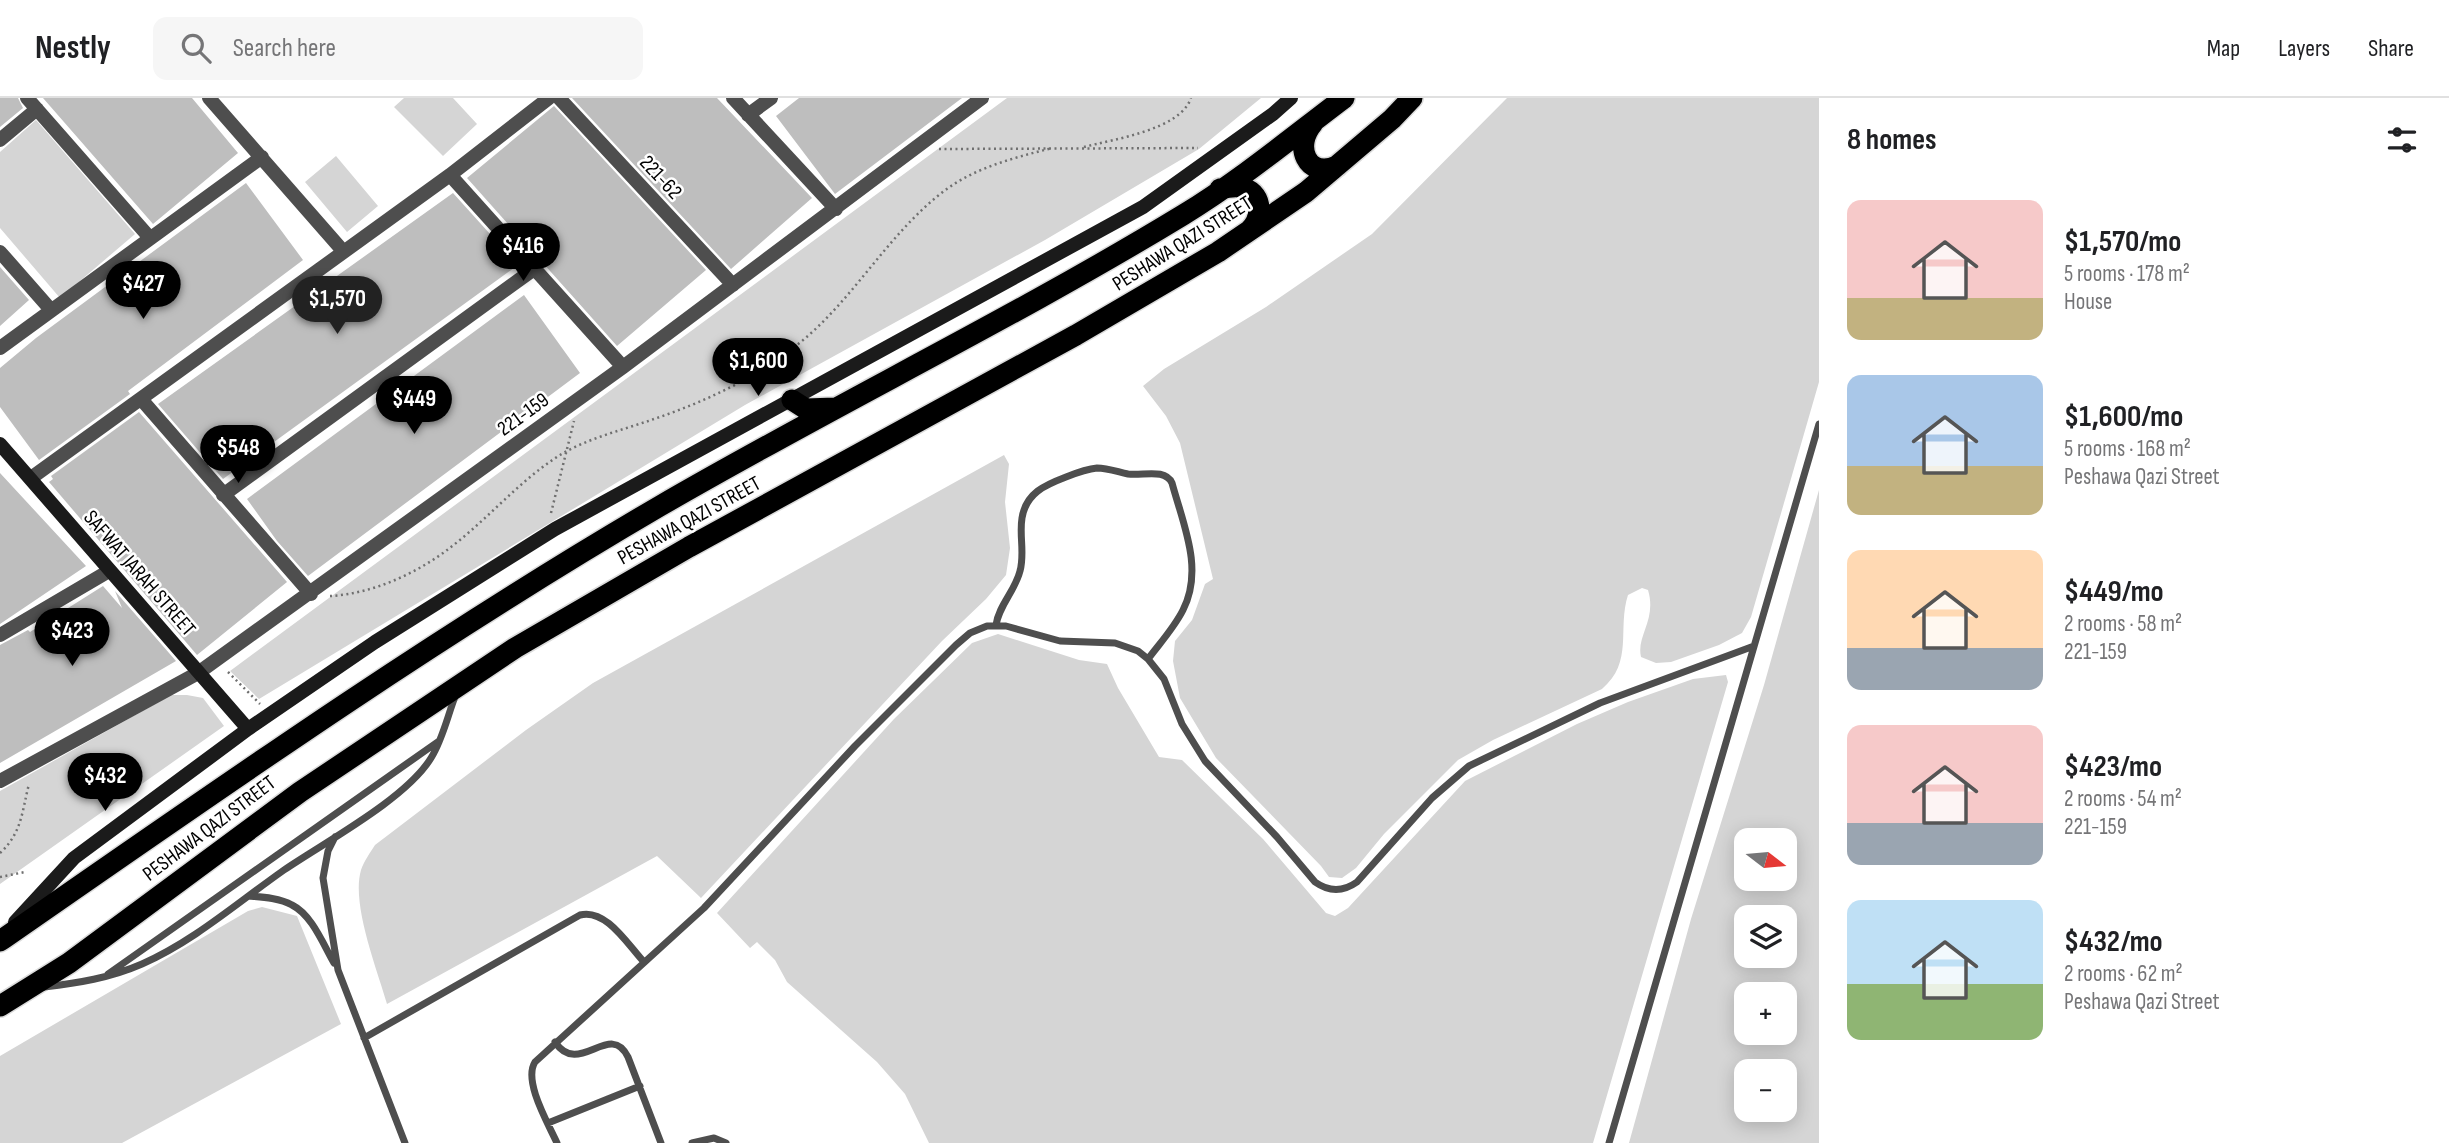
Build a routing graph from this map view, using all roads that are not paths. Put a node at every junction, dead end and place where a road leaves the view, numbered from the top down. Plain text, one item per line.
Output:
1 (209, 98) edge
2 (549, 98) edge
3 (559, 98) edge
4 (733, 98) edge
5 (771, 98) edge
6 (982, 98) edge
7 (1291, 98) edge
8 (1344, 98) edge
9 (1412, 98) edge
10 (32, 104) edge
11 (748, 115) junction
12 (1319, 117) junction
13 (0, 140) edge
14 (262, 157) junction
15 (1337, 166) junction
16 (450, 175) junction
17 (1220, 189) junction
18 (836, 209) junction
19 (1248, 232) junction
20 (150, 238) junction
21 (343, 251) junction
22 (0, 252) edge
23 (534, 268) junction
24 (733, 285) junction
25 (51, 310) junction
26 (0, 348) edge
27 (623, 367) junction
28 (141, 399) junction
29 (792, 400) junction
30 (840, 408) junction
31 (1819, 424) edge
32 (0, 444) edge
33 (32, 478) junction
34 (223, 495) junction
35 (109, 571) junction
36 (316, 595) junction
37 (996, 625) junction
38 (0, 635) edge
39 (1754, 646) junction
40 (1148, 659) junction
41 (198, 673) junction
42 (459, 686) junction
43 (248, 729) junction
44 (439, 741) junction
45 (0, 781) edge
46 (335, 836) junction
47 (249, 896) junction
48 (0, 940) edge
49 (644, 962) junction
50 (338, 970) junction
51 (102, 978) junction
52 (22, 990) junction
53 (0, 1008) edge
54 (364, 1038) junction
55 (555, 1042) junction
56 (640, 1086) junction
57 (548, 1123) junction
58 (405, 1143) edge
59 (557, 1143) edge
60 (662, 1143) edge
61 (692, 1143) edge
62 (726, 1143) edge
63 (1609, 1143) edge

1 - 14 street
2 - 16 street
3 - 24 street, 221-62
4 - 11 street
5 - 11 street
6 - 18 street, 221-159
7 - 29 main road
8 - 12 highway, PESHAWA QAZI STREET
9 - 15 highway, PESHAWA QAZI STREET
10 - 13 street
10 - 20 street
11 - 18 street
12 - 15 highway
12 - 17 highway, PESHAWA QAZI STREET
14 - 20 street
14 - 21 street
15 - 19 highway, PESHAWA QAZI STREET
16 - 21 street
16 - 23 street
17 - 19 highway
17 - 30 highway, PESHAWA QAZI STREET
18 - 24 street, 221-159
19 - 42 highway, PESHAWA QAZI STREET
20 - 25 street
21 - 28 street
22 - 25 street
23 - 27 street
23 - 34 street
24 - 27 street, 221-159
25 - 26 street
27 - 36 street, 221-159
28 - 33 street
28 - 34 street
29 - 30 highway
29 - 43 main road
30 - 48 highway, PESHAWA QAZI STREET
31 - 39 lane
32 - 33 main road, SAFWAT JARAH STREET
33 - 35 main road, SAFWAT JARAH STREET
34 - 36 street
35 - 38 street
35 - 41 main road, SAFWAT JARAH STREET
36 - 41 street, 221-159
37 - 40 lane
37 - 40 lane
37 - 49 lane
39 - 40 lane
39 - 63 lane
41 - 43 main road, SAFWAT JARAH STREET
41 - 45 street, 221-159
42 - 44 lane
42 - 52 highway, PESHAWA QAZI STREET
43 - 48 main road
44 - 46 lane
44 - 51 lane
46 - 47 lane
46 - 50 lane
47 - 50 lane
47 - 51 lane
49 - 54 lane
49 - 55 lane
50 - 54 lane
51 - 52 lane
52 - 53 highway, PESHAWA QAZI STREET
54 - 58 lane
55 - 56 lane
55 - 57 lane
56 - 57 lane
56 - 60 lane
57 - 59 lane
61 - 62 lane

